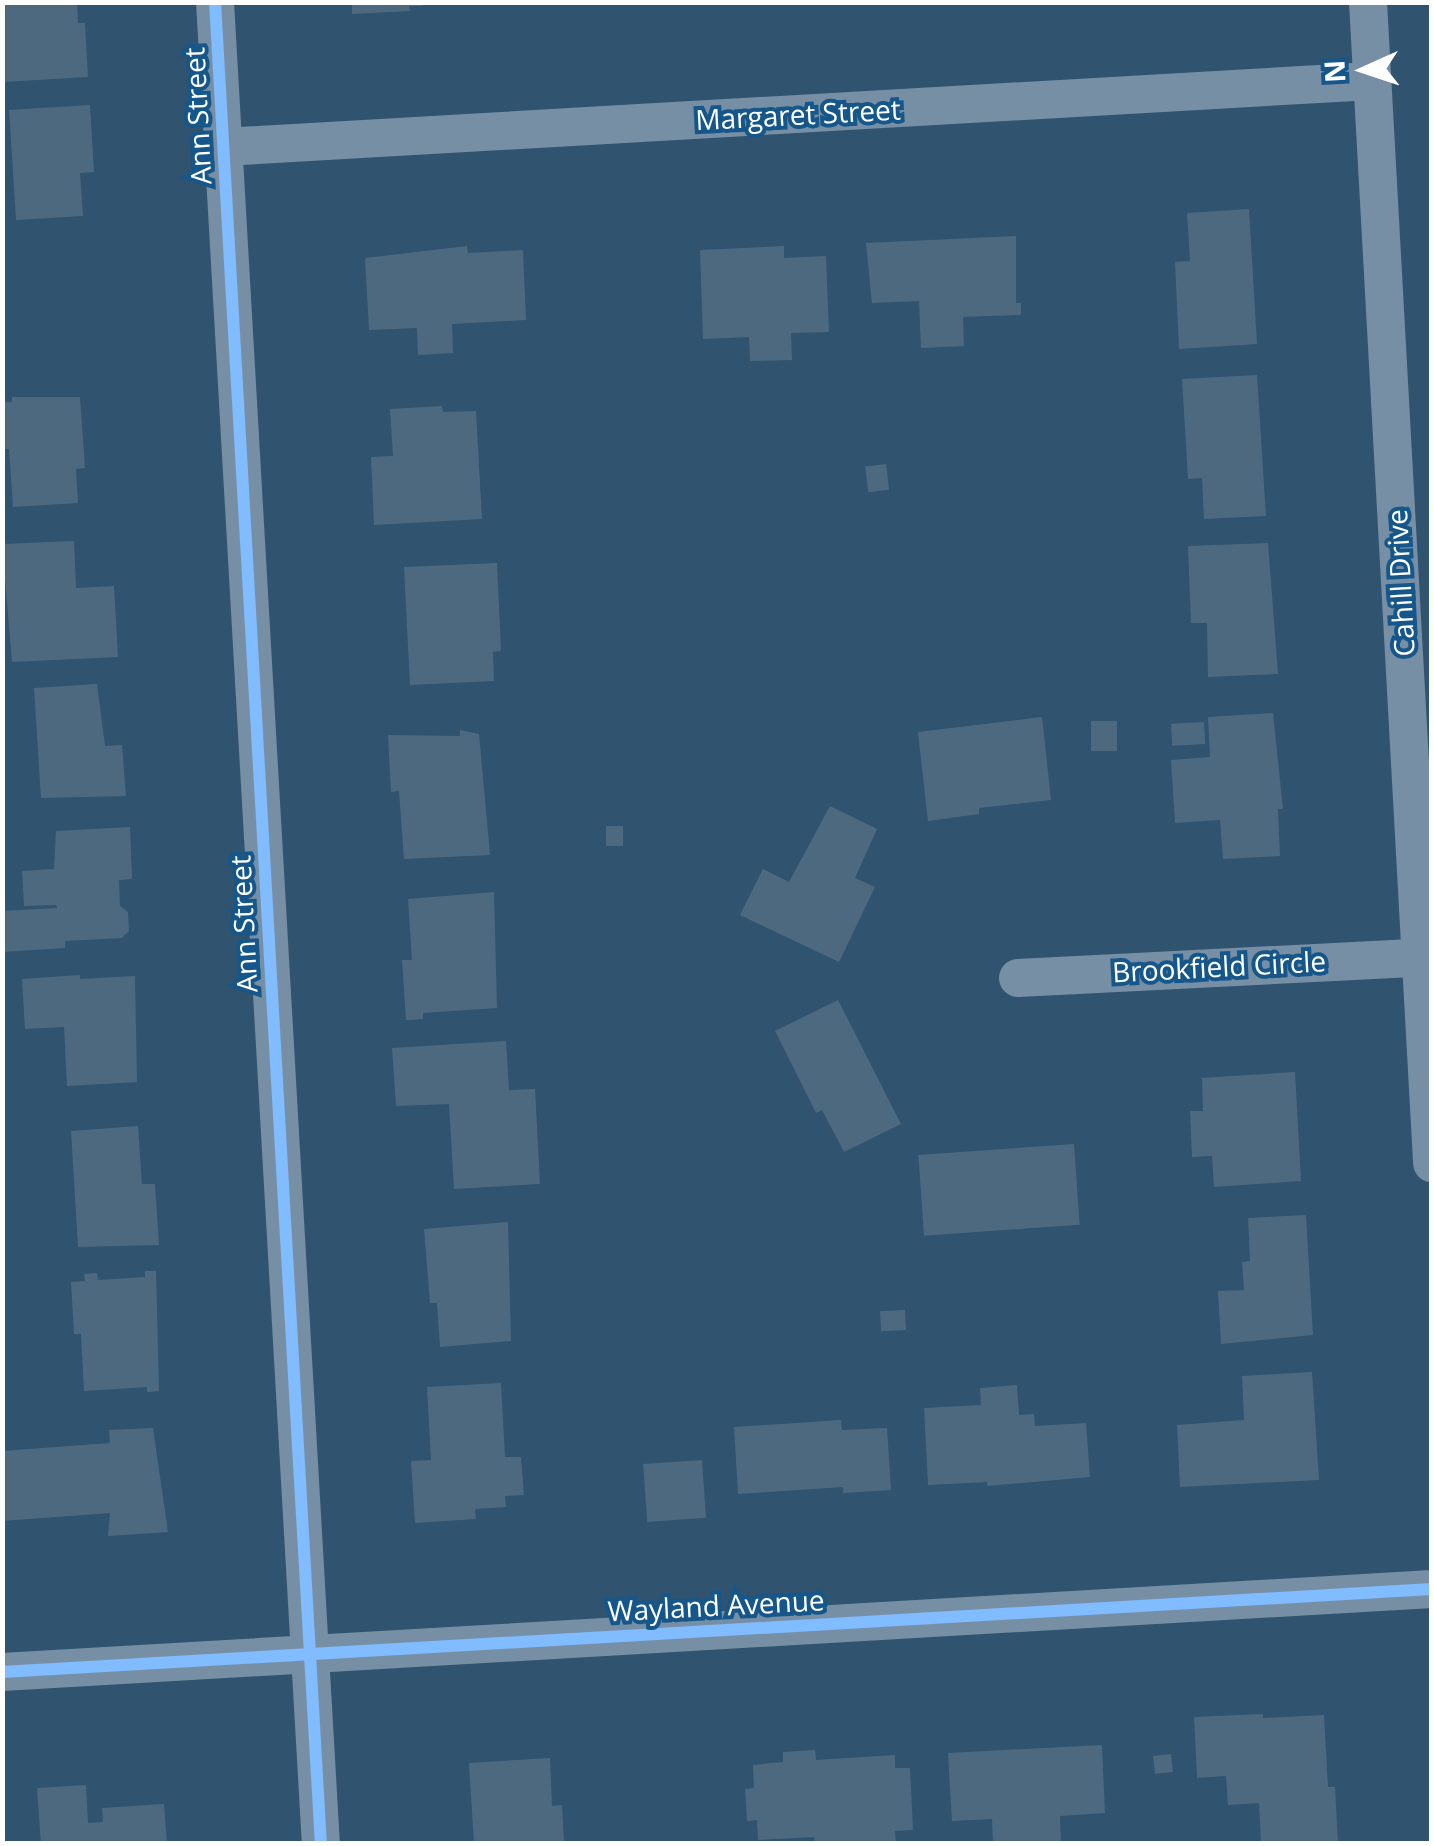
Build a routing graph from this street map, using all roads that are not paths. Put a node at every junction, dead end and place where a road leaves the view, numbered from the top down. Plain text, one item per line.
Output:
1 (215, 2) edge
2 (1368, 2) edge
3 (1372, 81) junction
4 (224, 146) junction
5 (1426, 957) edge
6 (1018, 978) dead end
7 (1432, 1163) edge
8 (1432, 1589) edge
9 (310, 1653) junction
10 (2, 1672) edge
11 (321, 1844) edge

1 - 4 street, Ann Street
2 - 3 street, Cahill Drive
3 - 4 street, Margaret Street
3 - 5 street, Cahill Drive
4 - 9 street, Ann Street
5 - 6 street, Brookfield Circle
5 - 7 street, Cahill Drive
8 - 9 street, Wayland Avenue
9 - 10 street, Wayland Avenue
9 - 11 street, Ann Street

